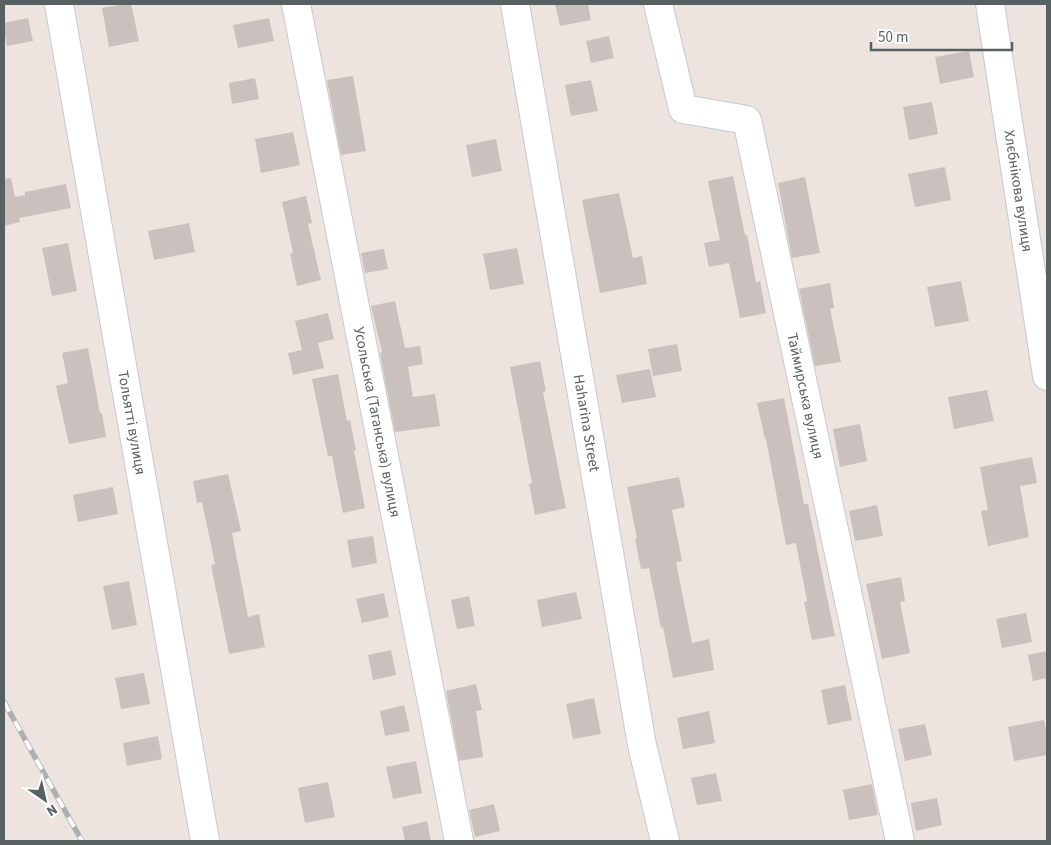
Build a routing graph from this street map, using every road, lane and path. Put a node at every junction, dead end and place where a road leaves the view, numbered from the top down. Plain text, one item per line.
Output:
1 (59, 4) edge
2 (296, 4) edge
3 (514, 4) edge
4 (658, 4) edge
5 (990, 4) edge
6 (1047, 376) edge
7 (205, 841) edge
8 (459, 841) edge
9 (665, 841) edge
10 (900, 841) edge

1 - 7 street, Тольятті вулиця
2 - 8 street, Усольська (Таганська) вулиця
3 - 9 street, Haharina Street
4 - 10 street, Таймирська вулиця
5 - 6 street, Хлєбнікова вулиця

